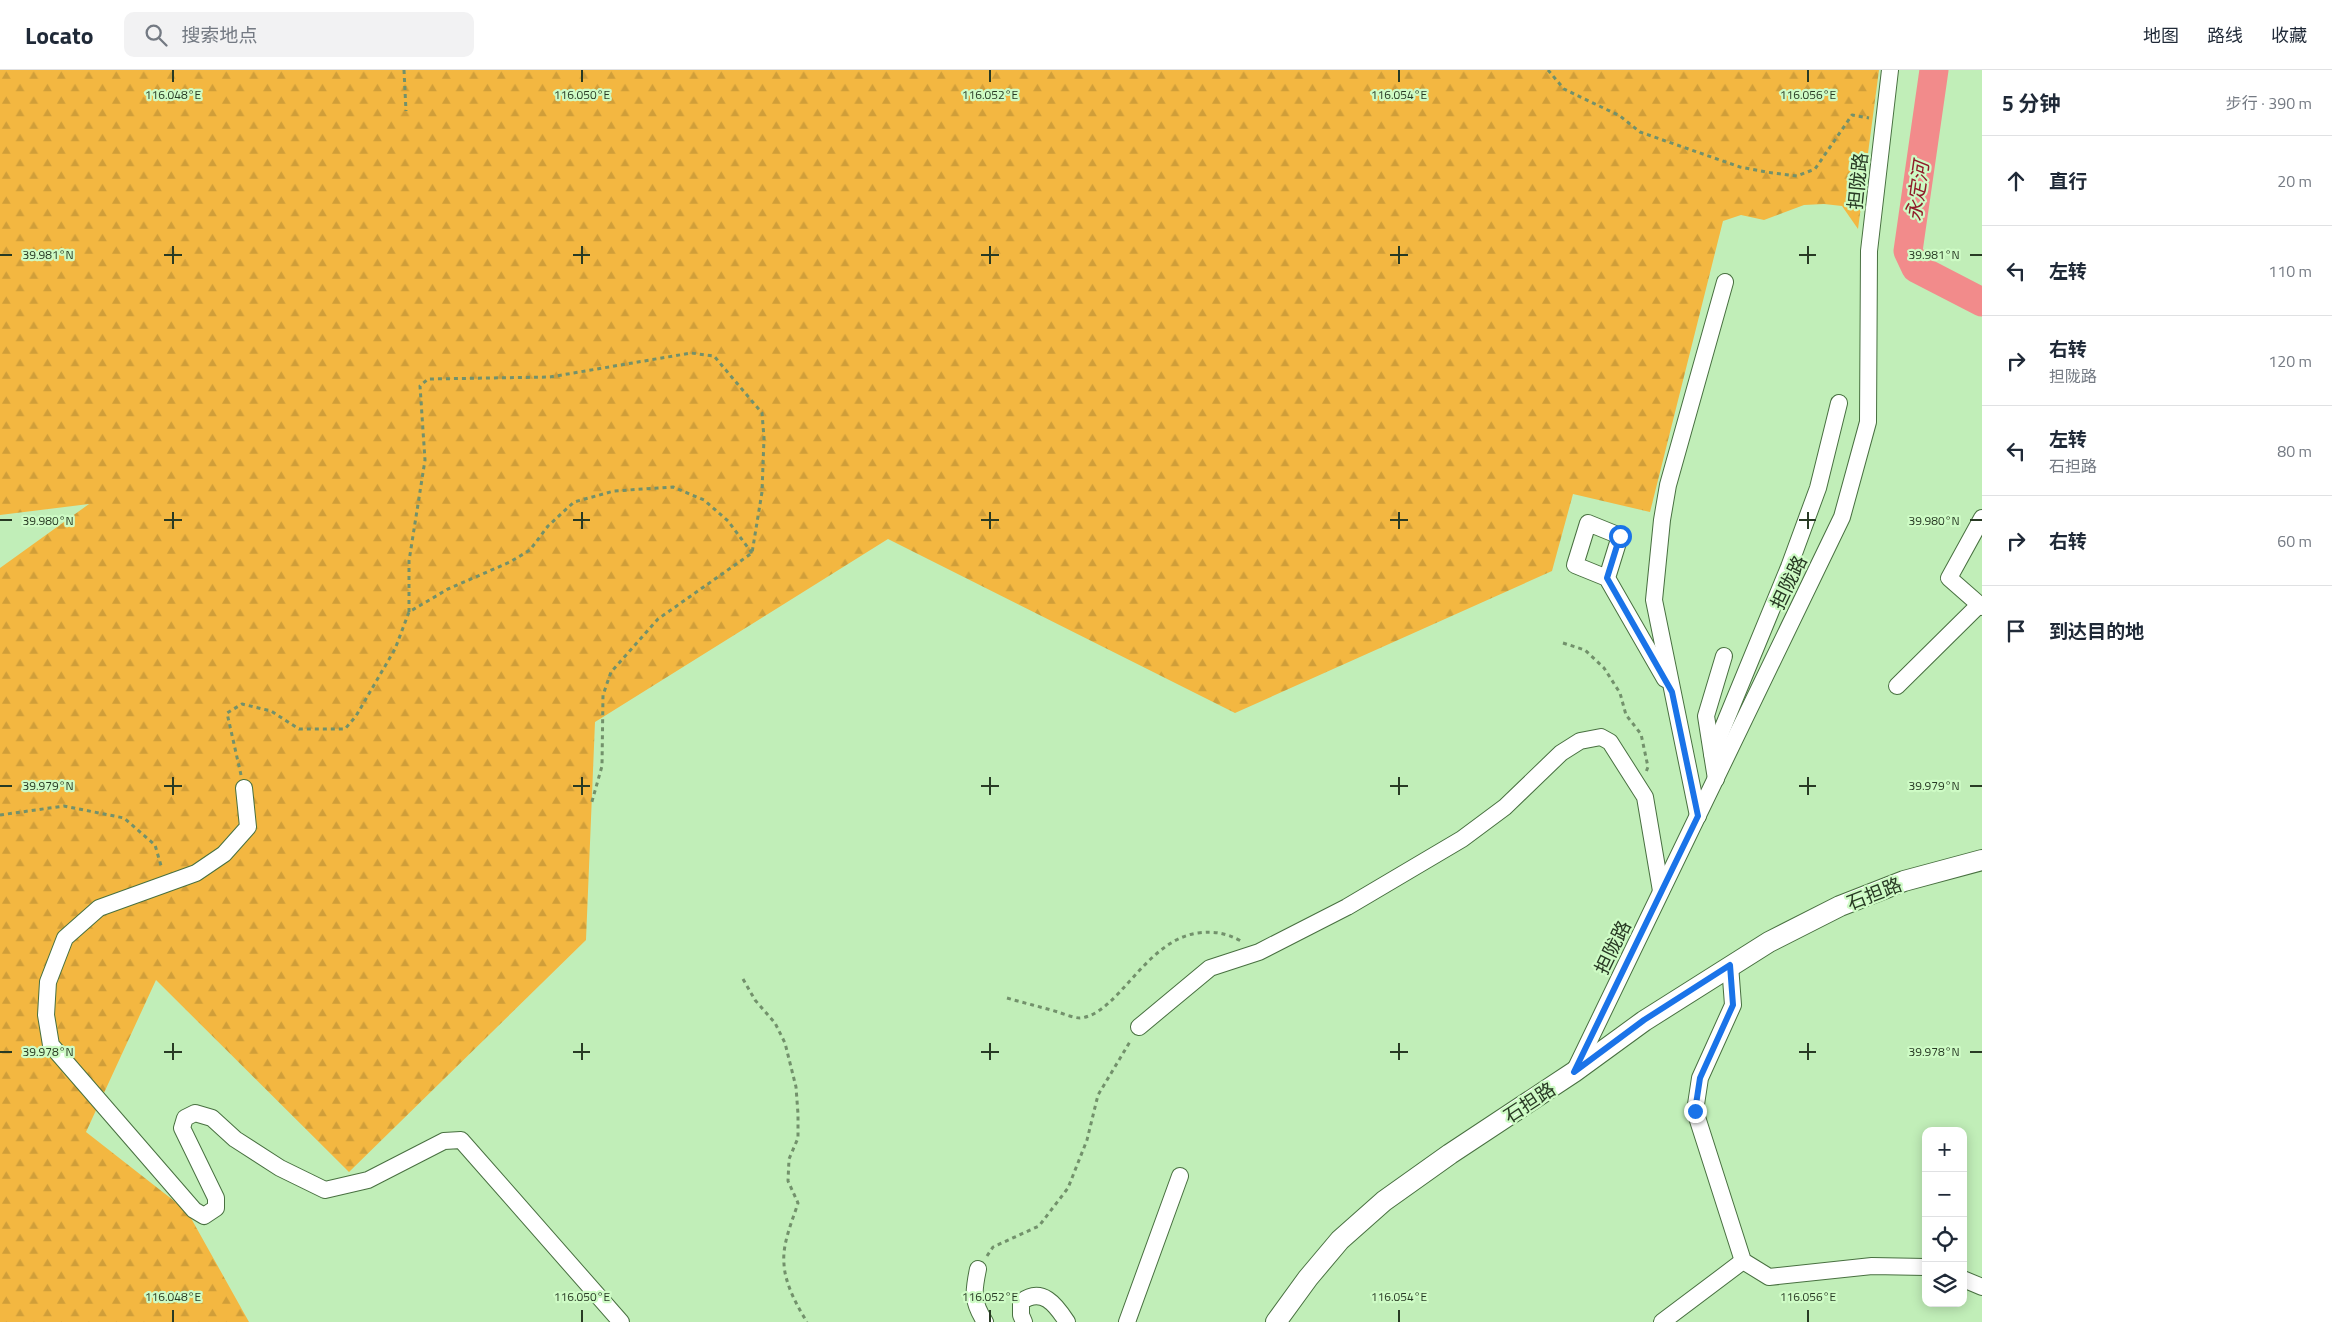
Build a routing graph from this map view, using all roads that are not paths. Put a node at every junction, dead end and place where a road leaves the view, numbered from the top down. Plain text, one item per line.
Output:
1 (1890, 70) edge
2 (1725, 282) dead end
3 (1839, 403) dead end
4 (1982, 518) edge
5 (1607, 578) dead end
6 (1981, 606) edge
7 (1724, 656) dead end
8 (1897, 686) dead end
9 (1672, 692) junction
10 (1712, 754) junction
11 (1716, 779) junction
12 (244, 788) road end
13 (1698, 816) junction
14 (1982, 860) edge
15 (1662, 892) junction
16 (1730, 965) junction
17 (1139, 1027) road end
18 (1574, 1072) junction
19 (1180, 1176) dead end
20 (1743, 1261) junction
21 (1922, 1268) edge
22 (978, 1269) road end
23 (1967, 1281) edge
24 (1982, 1287) edge
25 (621, 1322) edge
26 (985, 1322) edge
27 (1024, 1322) edge
28 (1066, 1322) edge
29 (1127, 1322) edge
30 (1276, 1322) edge
31 (1662, 1322) edge

1 - 11 street, 担陇路
2 - 9 street
3 - 10 street
4 - 6 street
5 - 9 street
6 - 8 street
7 - 10 street
9 - 13 street
10 - 11 street
11 - 13 street, 担陇路
12 - 25 street
13 - 15 street, 担陇路
14 - 16 main road, 石担路
15 - 17 street
15 - 18 street, 担陇路
16 - 18 main road, 石担路
16 - 20 street
18 - 30 main road, 石担路
19 - 29 street
20 - 21 street
20 - 31 street
22 - 26 street
23 - 24 street
27 - 28 street

